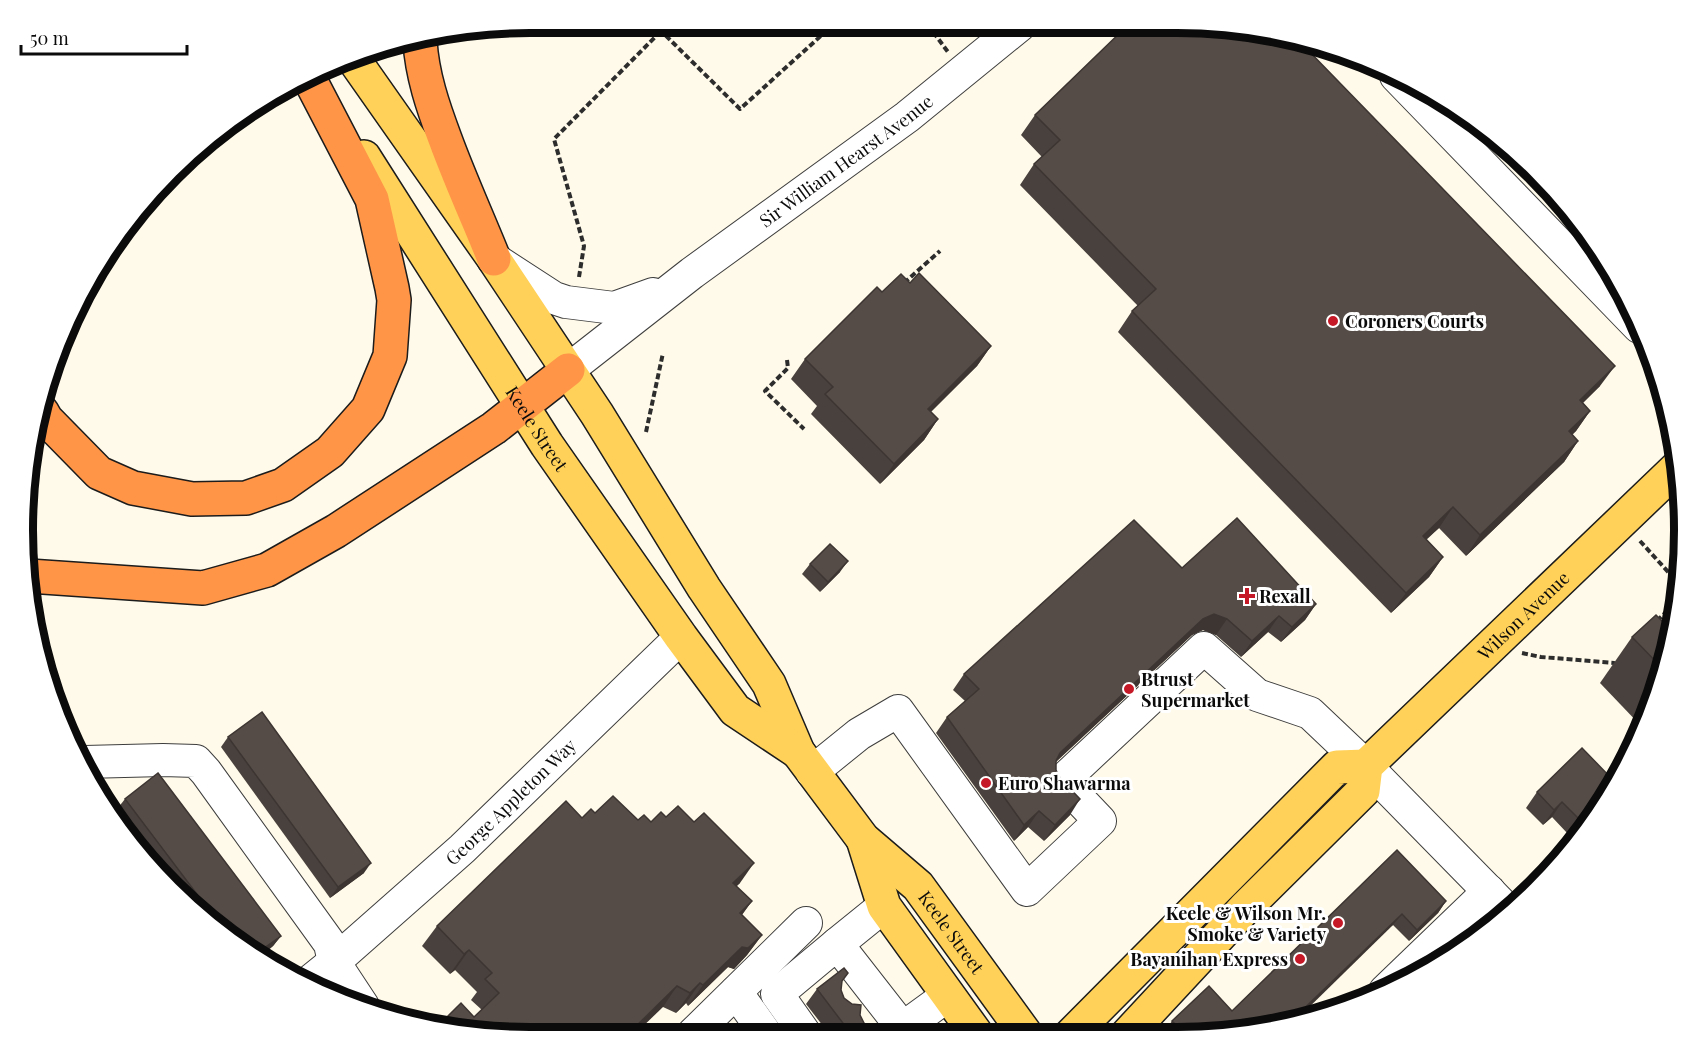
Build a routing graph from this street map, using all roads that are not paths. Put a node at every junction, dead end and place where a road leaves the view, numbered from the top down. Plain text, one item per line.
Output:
1 (1011, 33) edge
2 (421, 46) edge
3 (357, 64) edge
4 (314, 82) edge
5 (314, 82) edge
6 (1430, 103) edge
7 (1450, 118) edge
8 (494, 259) junction
9 (669, 291) junction
10 (1622, 308) edge
11 (568, 370) junction
12 (522, 405) junction
13 (46, 419) edge
14 (1671, 474) edge
15 (35, 576) edge
16 (681, 637) junction
17 (91, 762) edge
18 (805, 762) junction
19 (1366, 766) junction
20 (863, 839) junction
21 (1499, 902) edge
22 (884, 906) junction
23 (806, 923) dead end
24 (837, 944) junction
25 (1424, 961) edge
26 (334, 962) junction
27 (314, 978) edge
28 (736, 992) junction
29 (356, 995) edge
30 (947, 996) junction
31 (879, 1012) edge
32 (807, 1024) edge
33 (700, 1027) edge
34 (760, 1027) edge
35 (971, 1027) edge
36 (1020, 1027) edge
37 (1079, 1027) edge
38 (1142, 1027) edge

1 - 9 street, Sir William Hearst Avenue
2 - 8 highway
3 - 8 main road, Keele Street
4 - 12 main road, Keele Street
5 - 13 highway
6 - 7 street
7 - 10 street
8 - 9 street, Sir William Hearst Avenue
8 - 11 main road, Keele Street
9 - 11 street, Sir William Hearst Avenue
11 - 12 highway
11 - 18 main road, Keele Street
12 - 15 highway
12 - 16 main road, Keele Street
14 - 19 main road, Wilson Avenue
16 - 18 main road, Keele Street
16 - 26 street, George Appleton Way
17 - 26 street
18 - 19 street
18 - 20 main road, Keele Street
19 - 21 street
19 - 37 main road
19 - 38 main road
20 - 22 main road, Keele Street
20 - 36 main road, Keele Street
21 - 25 street
22 - 24 street
22 - 30 main road, Keele Street
23 - 28 street
24 - 31 street
24 - 32 street
26 - 27 street, George Appleton Way
26 - 29 street
28 - 33 street
28 - 34 street
30 - 31 street
30 - 35 main road, Keele Street

